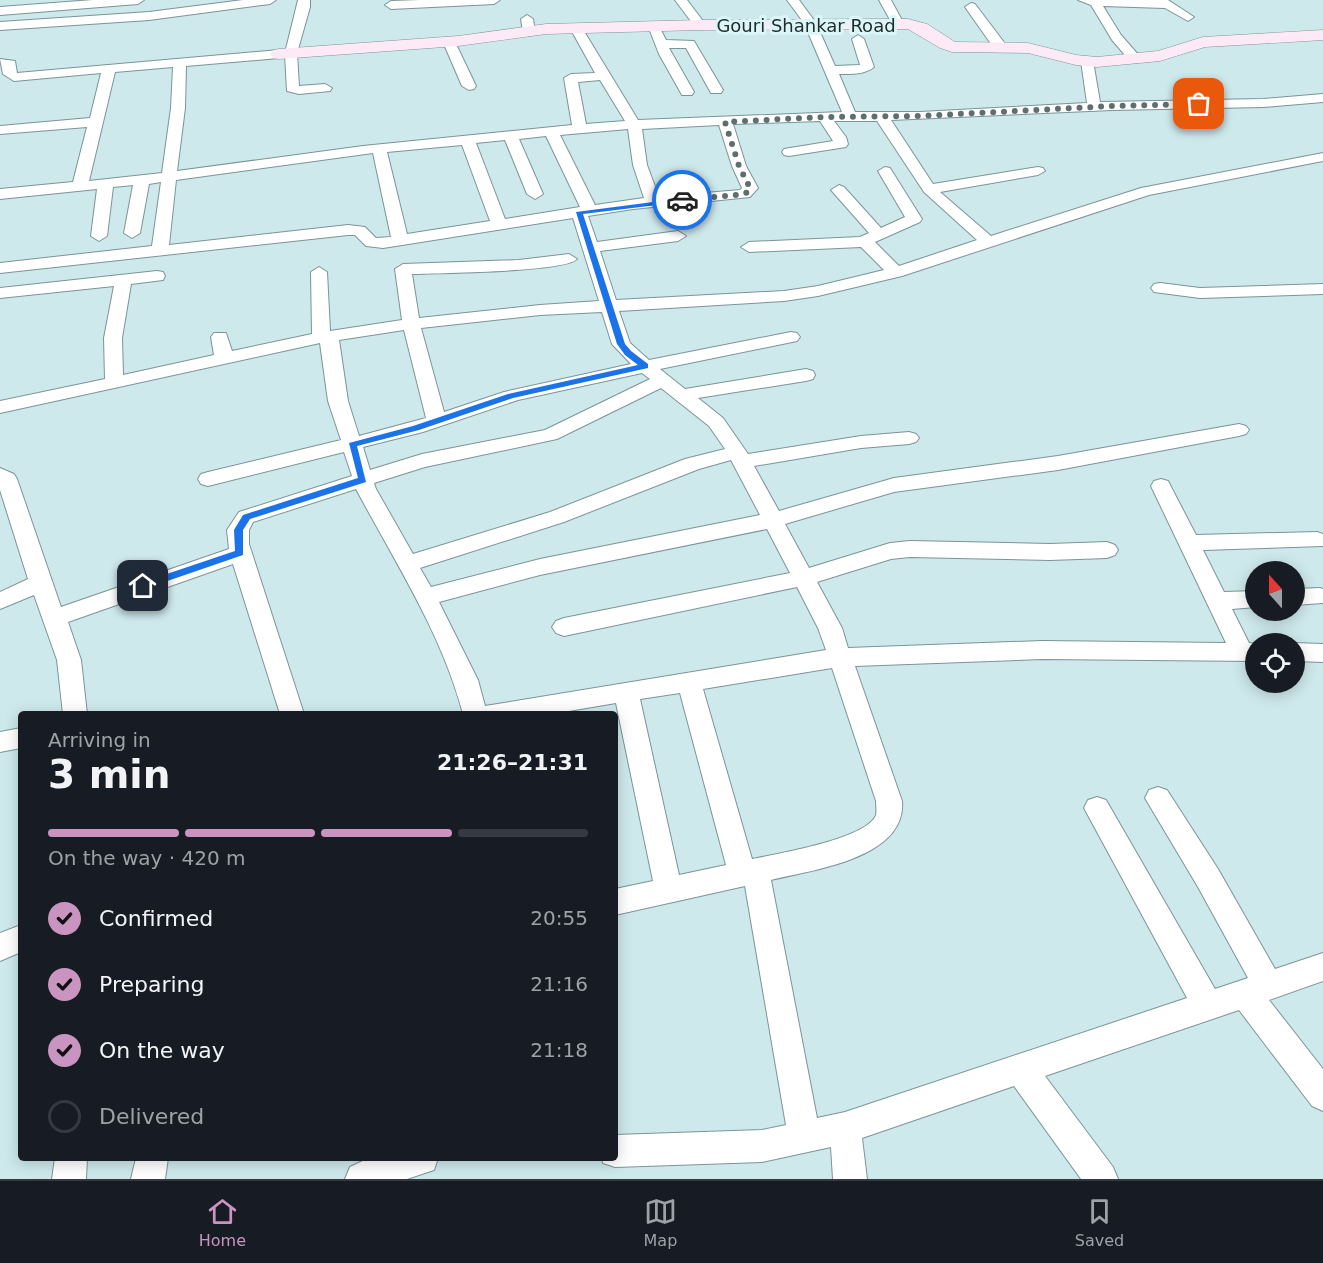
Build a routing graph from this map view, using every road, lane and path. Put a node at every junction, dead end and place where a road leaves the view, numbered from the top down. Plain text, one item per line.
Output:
1 (138, 0) edge
2 (270, 0) edge
3 (304, 0) edge
4 (494, 0) edge
5 (681, 0) edge
6 (793, 0) edge
7 (885, 0) edge
8 (1088, 1) edge
9 (391, 5) dead end
10 (971, 7) dead end
11 (0, 11) edge
12 (1188, 17) dead end
13 (810, 24) junction
14 (897, 24) junction
15 (700, 25) junction
16 (0, 26) edge
17 (654, 27) junction
18 (576, 28) junction
19 (1323, 35) edge
20 (858, 39) dead end
21 (448, 42) junction
22 (661, 44) junction
23 (1001, 48) junction
24 (285, 53) junction
25 (1136, 59) junction
26 (1087, 61) junction
27 (0, 63) edge
28 (180, 63) junction
29 (109, 69) junction
30 (831, 70) junction
31 (604, 76) junction
32 (469, 86) dead end
33 (325, 88) dead end
34 (716, 90) dead end
35 (687, 92) dead end
36 (1323, 98) edge
37 (1094, 106) junction
38 (850, 116) junction
39 (824, 117) junction
40 (882, 117) junction
41 (96, 122) junction
42 (725, 122) junction
43 (634, 125) junction
44 (580, 129) junction
45 (0, 130) edge
46 (551, 132) junction
47 (510, 136) junction
48 (468, 140) junction
49 (380, 149) junction
50 (789, 152) dead end
51 (1323, 157) edge
52 (885, 171) dead end
53 (1038, 171) dead end
54 (169, 177) junction
55 (142, 179) junction
56 (106, 182) junction
57 (80, 185) junction
58 (929, 189) junction
59 (839, 190) dead end
60 (0, 194) edge
61 (536, 194) dead end
62 (653, 202) junction
63 (585, 212) junction
64 (500, 226) junction
65 (132, 233) dead end
66 (99, 236) dead end
67 (678, 236) dead end
68 (872, 239) junction
69 (400, 241) junction
70 (989, 242) junction
71 (592, 246) junction
72 (749, 247) dead end
73 (160, 250) junction
74 (569, 259) dead end
75 (0, 268) edge
76 (319, 272) dead end
77 (896, 272) junction
78 (157, 276) dead end
79 (123, 281) junction
80 (1160, 288) dead end
81 (1323, 289) edge
82 (0, 293) edge
83 (608, 306) junction
84 (411, 324) junction
85 (220, 337) dead end
86 (325, 337) junction
87 (791, 337) dead end
88 (224, 360) junction
89 (654, 373) junction
90 (806, 375) dead end
91 (114, 381) junction
92 (682, 395) junction
93 (0, 407) edge
94 (437, 421) junction
95 (1239, 430) dead end
96 (909, 438) dead end
97 (352, 445) junction
98 (739, 456) junction
99 (0, 475) edge
100 (207, 479) dead end
101 (363, 480) junction
102 (1161, 486) dead end
103 (774, 520) junction
104 (1317, 540) dead end
105 (1188, 543) junction
106 (1107, 550) dead end
107 (240, 553) junction
108 (407, 564) junction
109 (804, 578) junction
110 (40, 582) junction
111 (1320, 596) dead end
112 (425, 597) junction
113 (1305, 597) edge
114 (1245, 599) edge
115 (1216, 600) junction
116 (0, 601) edge
117 (54, 618) junction
118 (564, 627) dead end
119 (1245, 646) edge
120 (1245, 652) edge
121 (1305, 652) edge
122 (1323, 653) edge
123 (841, 657) junction
124 (689, 681) junction
125 (626, 691) junction
126 (576, 707) edge
127 (75, 711) edge
128 (291, 711) edge
129 (474, 711) edge
130 (527, 711) edge
131 (18, 739) edge
132 (0, 742) edge
133 (1158, 798) dead end
134 (1097, 808) dead end
135 (749, 873) junction
136 (669, 891) junction
137 (618, 900) edge
138 (18, 939) edge
139 (0, 946) edge
140 (1323, 967) edge
141 (1257, 989) junction
142 (1208, 1006) junction
143 (1021, 1069) junction
144 (1323, 1095) edge
145 (845, 1128) junction
146 (804, 1137) junction
147 (618, 1152) edge
148 (71, 1161) edge
149 (151, 1161) edge
150 (412, 1161) edge
151 (69, 1179) edge
152 (148, 1179) edge
153 (362, 1179) edge
154 (850, 1179) edge
155 (1101, 1179) edge

1 - 11 street
2 - 16 street
3 - 24 street
4 - 9 street
5 - 15 street
6 - 13 street
7 - 14 street
8 - 12 street
8 - 25 street
10 - 23 street
13 - 14 street, Gouri Shankar Road
13 - 15 street, Gouri Shankar Road
13 - 30 street
14 - 23 street, Gouri Shankar Road
15 - 17 street, Gouri Shankar Road
17 - 18 street, Gouri Shankar Road
17 - 22 street
18 - 21 street, Gouri Shankar Road
18 - 31 street
19 - 25 street, Gouri Shankar Road
20 - 30 street
21 - 24 street, Gouri Shankar Road
21 - 32 street
22 - 34 street
22 - 35 street
23 - 26 street, Gouri Shankar Road
24 - 28 street
24 - 33 street
25 - 26 street, Gouri Shankar Road
26 - 37 street
27 - 29 street
28 - 29 street
28 - 54 street
29 - 41 street
30 - 38 street
31 - 43 street
31 - 44 street
36 - 37 street
37 - 40 street
38 - 39 street
38 - 40 street
39 - 42 street
39 - 50 street
40 - 58 street
41 - 45 street
41 - 57 street
42 - 43 street
42 - 62 street
43 - 44 street
43 - 62 street
44 - 46 street
46 - 47 street
46 - 63 street
47 - 48 street
47 - 61 street
48 - 49 street
48 - 64 street
49 - 54 street
49 - 69 street
51 - 70 street
52 - 68 street
53 - 58 street
54 - 55 street
54 - 73 street
55 - 56 street
55 - 65 street
56 - 57 street
56 - 66 street
57 - 60 street
58 - 70 street
59 - 68 street
62 - 63 street
63 - 64 street
63 - 71 street
64 - 69 street
67 - 71 street
68 - 72 street
68 - 77 street
69 - 73 street
70 - 77 street
71 - 83 street
73 - 75 street
74 - 84 street
76 - 86 street
77 - 83 street
78 - 79 street
79 - 82 street
79 - 91 street
80 - 81 street
83 - 84 street
83 - 89 street
84 - 86 street
84 - 94 street
85 - 88 street
86 - 88 street
86 - 97 street
87 - 89 street
88 - 91 street
89 - 92 street
89 - 94 street
89 - 101 street
90 - 92 street
91 - 93 street
92 - 98 street
94 - 97 street
95 - 103 street
96 - 98 street
97 - 100 street
97 - 101 street
98 - 103 street
98 - 108 street
99 - 110 street
101 - 107 street
101 - 108 street
102 - 105 street
103 - 109 street
103 - 112 street
104 - 105 street
105 - 115 street
106 - 109 street
107 - 117 street
107 - 128 street
108 - 112 street
109 - 118 street
109 - 123 street
110 - 116 street
110 - 117 street
111 - 113 street
112 - 129 street
114 - 115 street
115 - 119 street
117 - 127 street
120 - 123 street
121 - 122 street
123 - 124 street
123 - 135 street
124 - 125 street
124 - 135 street
125 - 126 street
125 - 136 street
126 - 130 street
131 - 132 street
133 - 141 street
134 - 142 street
135 - 136 street
135 - 146 street
136 - 137 street
138 - 139 street
140 - 141 street
141 - 142 street
141 - 144 street
142 - 143 street
143 - 145 street
143 - 155 street
145 - 146 street
145 - 154 street
146 - 147 street
148 - 151 street
149 - 152 street
150 - 153 street

